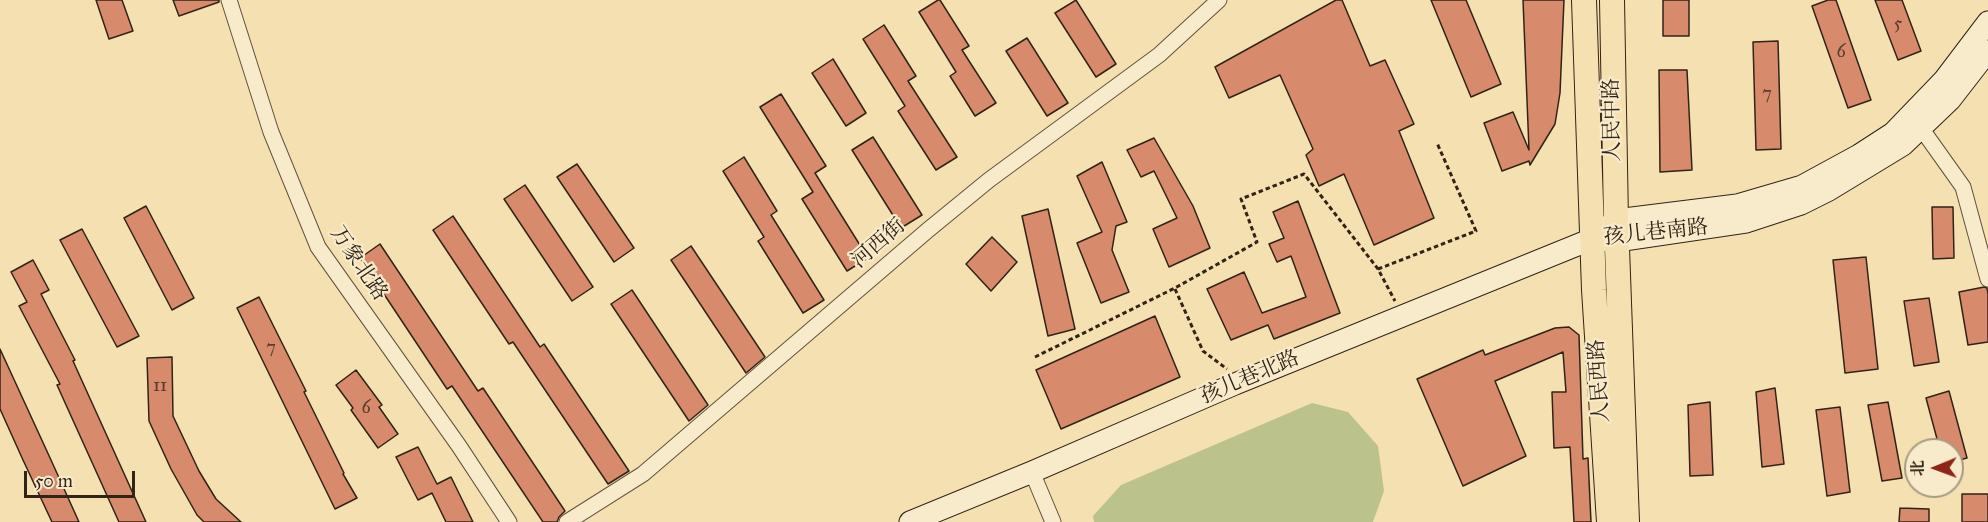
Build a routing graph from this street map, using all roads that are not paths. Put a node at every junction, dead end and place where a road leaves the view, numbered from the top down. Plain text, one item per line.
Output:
1 (229, 0) edge
2 (1219, 0) edge
3 (1584, 0) edge
4 (1612, 0) edge
5 (1988, 22) edge
6 (1988, 51) edge
7 (1921, 128) junction
8 (1616, 230) junction
9 (1592, 240) junction
10 (1988, 279) edge
11 (1032, 472) junction
12 (509, 522) edge
13 (567, 522) edge
14 (910, 522) edge
15 (1053, 522) edge
16 (1609, 522) edge
17 (1627, 522) edge

1 - 12 street, 万象北路
2 - 13 street, 河西街
3 - 9 main road, 人民中路
4 - 8 main road, 人民中路
5 - 8 main road, 孩儿巷南路
6 - 7 main road, 孩儿巷南路
7 - 8 main road, 孩儿巷南路
7 - 10 street
8 - 9 main road, 孩儿巷南路
8 - 17 main road, 人民西路
9 - 11 main road, 孩儿巷北路
9 - 16 main road, 人民西路
11 - 14 main road, 孩儿巷北路
11 - 15 street

